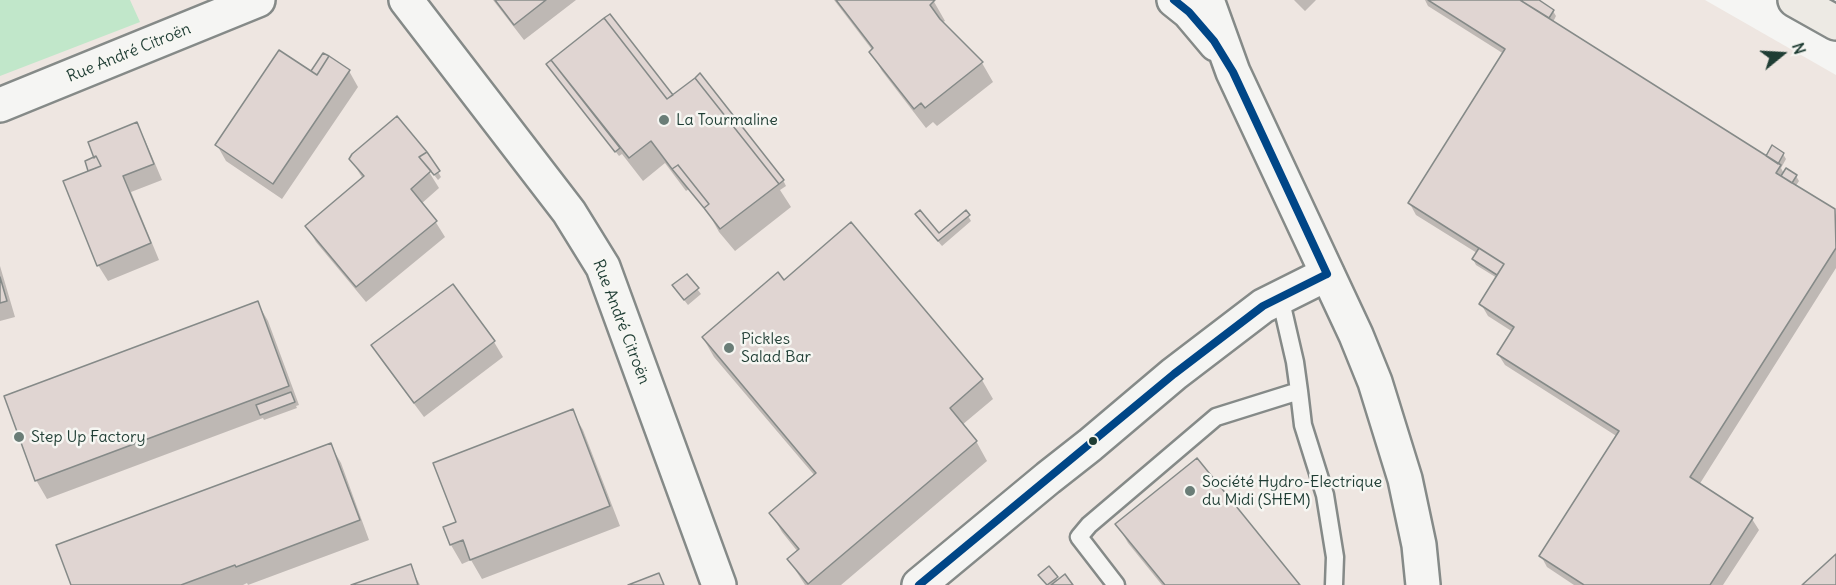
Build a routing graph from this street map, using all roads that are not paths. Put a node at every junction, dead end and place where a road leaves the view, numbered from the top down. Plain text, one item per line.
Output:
1 (258, 0) edge
2 (406, 0) edge
3 (1174, 0) edge
4 (1207, 0) edge
5 (1794, 0) edge
6 (1836, 23) edge
7 (1233, 72) junction
8 (0, 105) edge
9 (1327, 274) junction
10 (1280, 297) junction
11 (1299, 391) junction
12 (926, 583) edge
13 (718, 585) edge
14 (1116, 585) edge
15 (1334, 585) edge
16 (1423, 585) edge

1 - 8 street, Rue André Citroën
2 - 13 street, Rue André Citroën
3 - 7 street
4 - 7 street
5 - 6 main road
7 - 9 street
9 - 10 street
9 - 16 street
10 - 11 lane
10 - 12 street
11 - 14 lane
11 - 15 lane

